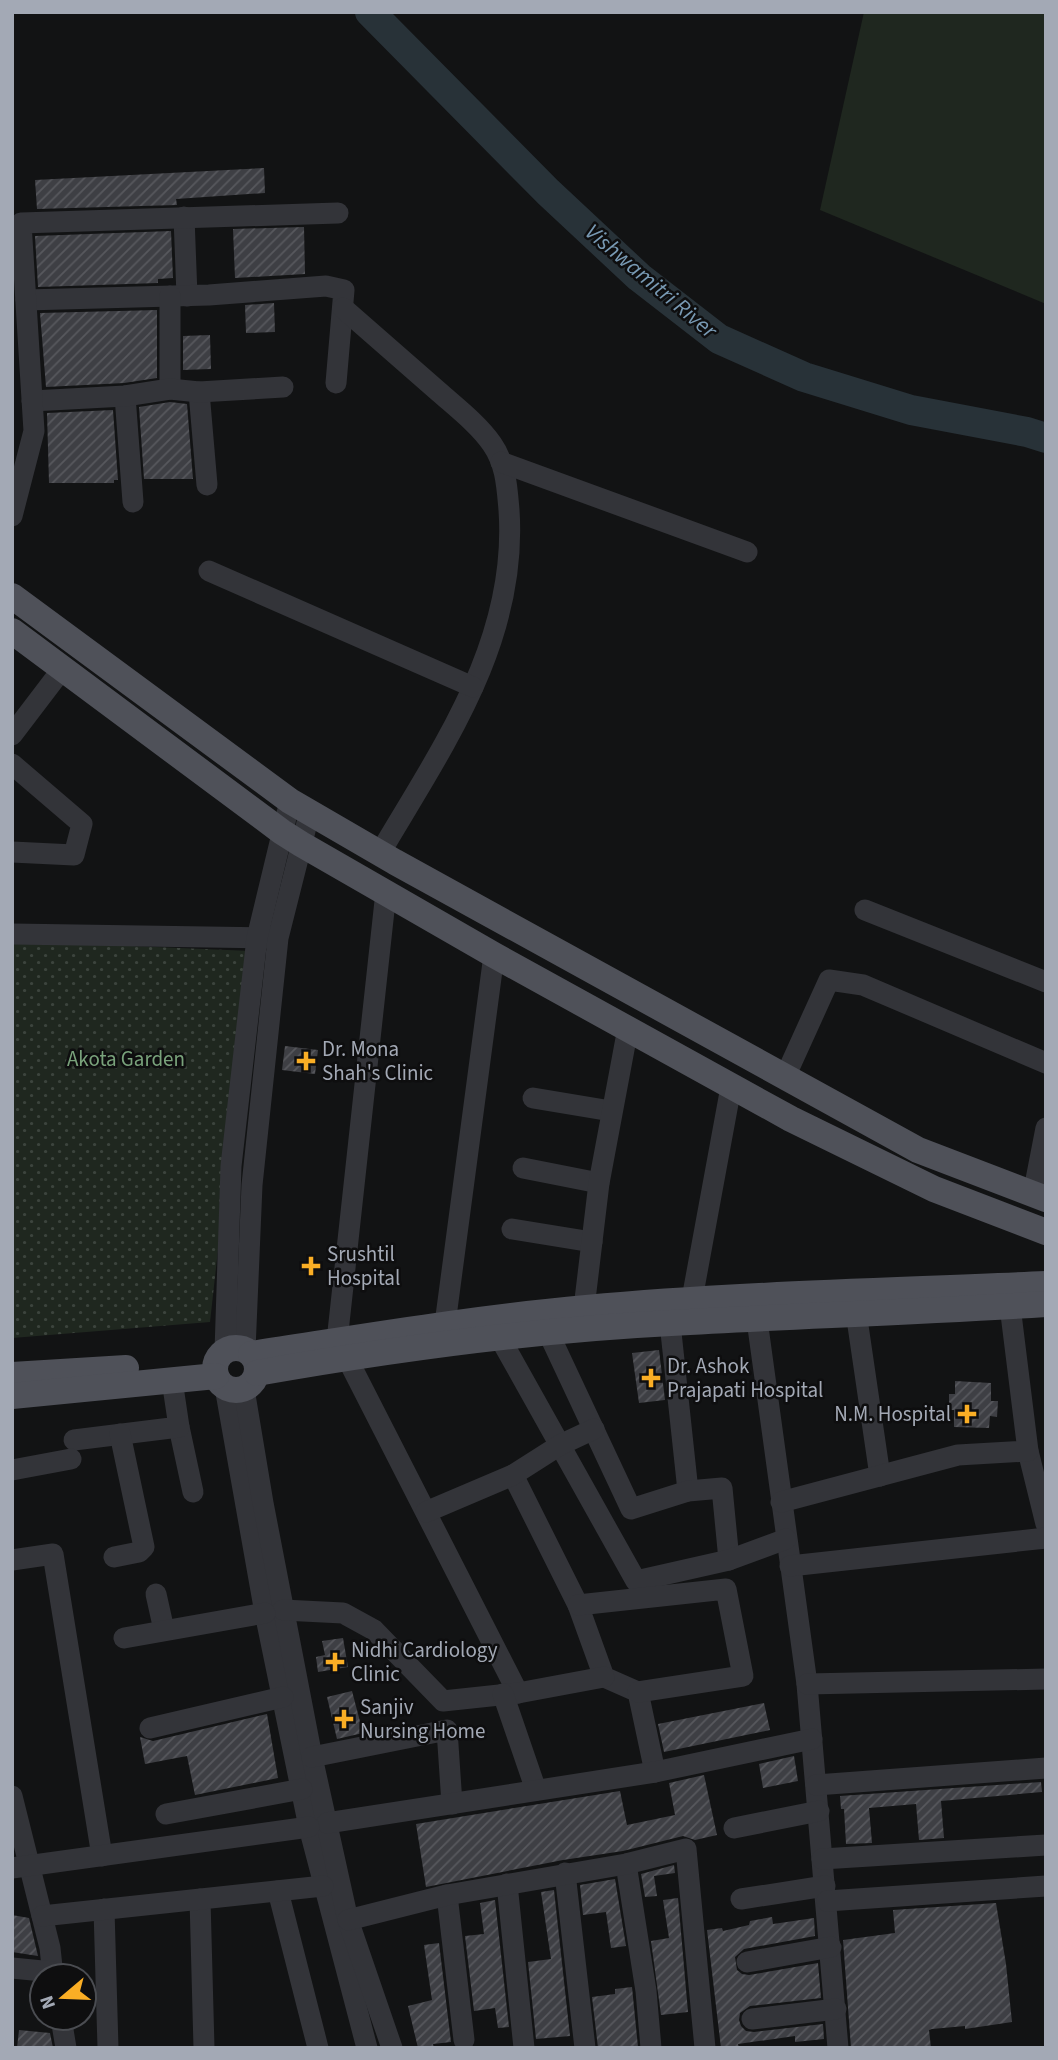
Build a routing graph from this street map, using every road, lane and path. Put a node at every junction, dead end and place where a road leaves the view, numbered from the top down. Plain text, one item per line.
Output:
1 (338, 213) dead end
2 (184, 218) junction
3 (178, 296) junction
4 (26, 300) junction
5 (343, 307) junction
6 (336, 383) dead end
7 (283, 387) dead end
8 (170, 389) junction
9 (199, 392) junction
10 (125, 396) junction
11 (32, 401) junction
12 (22, 437) edge
13 (501, 462) junction
14 (207, 485) dead end
15 (133, 502) dead end
16 (12, 516) edge
17 (747, 552) dead end
18 (209, 571) dead end
19 (12, 596) edge
20 (12, 631) edge
21 (63, 668) junction
22 (473, 687) junction
23 (12, 734) edge
24 (12, 764) edge
25 (300, 806) junction
26 (292, 838) junction
27 (12, 852) edge
28 (380, 853) junction
29 (386, 892) junction
30 (866, 909) dead end
31 (12, 934) edge
32 (267, 938) junction
33 (494, 954) junction
34 (1046, 982) edge
35 (628, 1028) junction
36 (1046, 1063) edge
37 (785, 1077) junction
38 (731, 1087) junction
39 (533, 1098) dead end
40 (611, 1111) junction
41 (236, 1122) junction
42 (258, 1125) junction
43 (1046, 1128) edge
44 (523, 1168) dead end
45 (599, 1183) junction
46 (1040, 1197) edge
47 (512, 1229) dead end
48 (1046, 1232) edge
49 (592, 1242) junction
50 (1046, 1284) edge
51 (692, 1299) junction
52 (1046, 1304) edge
53 (1010, 1306) junction
54 (584, 1308) junction
55 (856, 1312) junction
56 (757, 1320) junction
57 (670, 1323) junction
58 (445, 1324) junction
59 (548, 1332) junction
60 (500, 1338) junction
61 (342, 1349) junction
62 (235, 1368) junction
63 (12, 1375) edge
64 (172, 1380) junction
65 (12, 1396) edge
66 (179, 1427) junction
67 (594, 1429) junction
68 (120, 1434) junction
69 (560, 1445) junction
70 (1028, 1451) junction
71 (12, 1470) edge
72 (513, 1475) junction
73 (880, 1476) junction
74 (193, 1492) dead end
75 (688, 1492) junction
76 (780, 1502) junction
77 (426, 1512) junction
78 (1046, 1524) edge
79 (1046, 1538) edge
80 (786, 1539) junction
81 (114, 1557) dead end
82 (12, 1560) edge
83 (730, 1560) junction
84 (790, 1566) junction
85 (156, 1594) dead end
86 (578, 1605) junction
87 (274, 1612) junction
88 (164, 1630) junction
89 (124, 1638) dead end
90 (604, 1677) junction
91 (1046, 1679) edge
92 (807, 1684) junction
93 (638, 1692) junction
94 (510, 1693) junction
95 (283, 1697) junction
96 (150, 1728) dead end
97 (812, 1739) junction
98 (312, 1757) junction
99 (655, 1772) junction
100 (1045, 1772) edge
101 (817, 1785) junction
102 (302, 1789) junction
103 (536, 1790) junction
104 (12, 1796) edge
105 (452, 1804) junction
106 (819, 1811) junction
107 (166, 1814) dead end
108 (318, 1825) junction
109 (734, 1828) dead end
110 (1046, 1845) edge
111 (102, 1856) junction
112 (822, 1859) junction
113 (626, 1864) junction
114 (21, 1866) edge
115 (565, 1873) junction
116 (507, 1884) junction
117 (323, 1886) junction
118 (1046, 1886) edge
119 (278, 1891) junction
120 (826, 1893) junction
121 (447, 1895) junction
122 (200, 1899) junction
123 (741, 1899) dead end
124 (104, 1909) junction
125 (42, 1916) junction
126 (348, 1920) junction
127 (831, 1947) junction
128 (52, 1962) edge
129 (747, 1962) dead end
130 (836, 2009) junction
131 (752, 2019) dead end
132 (464, 2040) dead end
133 (108, 2048) edge
134 (204, 2048) edge
135 (318, 2048) edge
136 (367, 2048) edge
137 (392, 2048) edge
138 (524, 2048) edge
139 (585, 2048) edge
140 (651, 2048) edge
141 (705, 2048) edge
142 (838, 2048) edge

1 - 2 street
2 - 3 street
2 - 4 street
3 - 4 street
3 - 5 street
3 - 8 street
4 - 11 street
5 - 6 street
5 - 13 street
7 - 9 street
8 - 9 street
8 - 10 street
9 - 14 street
10 - 11 street
10 - 15 street
11 - 12 street
12 - 16 street
13 - 17 street
13 - 22 street
18 - 22 street
19 - 25 main road
20 - 21 main road
21 - 23 street
21 - 26 main road
22 - 28 street
24 - 27 street
25 - 26 street
25 - 28 main road
26 - 29 main road
26 - 32 street
28 - 37 main road
29 - 33 main road
29 - 61 street
30 - 34 street
31 - 32 street
32 - 41 street
32 - 42 street
33 - 35 main road
33 - 58 street
35 - 38 main road
35 - 40 street
36 - 37 street
37 - 46 main road
38 - 48 main road
38 - 51 street
39 - 40 street
40 - 45 street
41 - 42 street
41 - 62 street
42 - 62 street
43 - 46 street
44 - 45 street
45 - 49 street
47 - 49 street
49 - 54 street
50 - 51 main road
51 - 54 main road
52 - 53 main road
53 - 55 main road
53 - 70 street
54 - 58 main road
55 - 56 main road
55 - 73 street
56 - 57 main road
56 - 76 street
57 - 59 main road
57 - 75 street
58 - 61 main road
59 - 60 main road
59 - 67 street
60 - 61 main road
60 - 69 street
61 - 62 main road
61 - 77 street
62 - 63 main road
62 - 64 main road
62 - 87 street
64 - 65 main road
64 - 66 street
66 - 68 street
66 - 74 street
67 - 69 street
67 - 75 street
68 - 71 street
68 - 81 street
69 - 72 street
69 - 83 street
70 - 73 street
70 - 78 street
72 - 77 street
72 - 86 street
73 - 76 street
75 - 83 street
76 - 80 street
77 - 94 street
79 - 84 street
80 - 83 street
80 - 84 street
82 - 111 street
84 - 92 street
85 - 88 street
86 - 90 street
86 - 93 street
87 - 88 street
87 - 94 street
87 - 95 street
87 - 98 street
88 - 89 street
90 - 93 street
90 - 94 street
91 - 92 street
92 - 97 street
93 - 99 street
94 - 103 street
95 - 96 street
95 - 102 street
97 - 99 street
97 - 101 street
98 - 105 street
98 - 108 street
99 - 103 street
100 - 101 street
101 - 106 street
102 - 107 street
102 - 108 street
103 - 105 street
104 - 114 street
105 - 108 street
106 - 109 street
106 - 112 street
108 - 111 street
108 - 117 street
108 - 126 street
110 - 112 street
111 - 114 street
112 - 120 street
113 - 115 street
113 - 140 street
113 - 141 street
114 - 125 street
115 - 116 street
115 - 139 street
116 - 121 street
116 - 138 street
117 - 119 street
117 - 136 street
118 - 120 street
119 - 122 street
119 - 135 street
120 - 123 street
120 - 127 street
121 - 126 street
121 - 132 street
122 - 124 street
122 - 134 street
124 - 125 street
124 - 133 street
125 - 128 street
126 - 137 street
127 - 129 street
127 - 130 street
130 - 131 street
130 - 142 street

